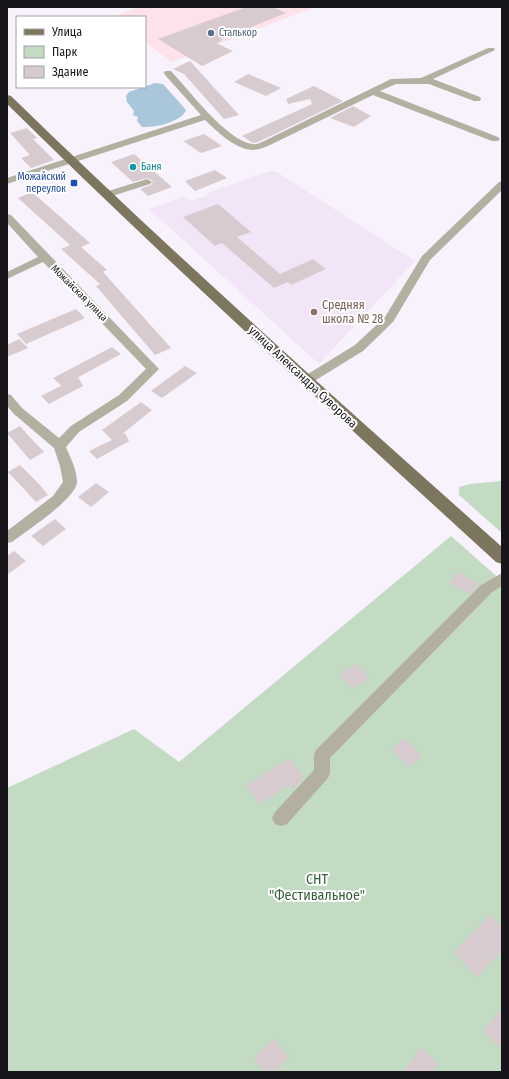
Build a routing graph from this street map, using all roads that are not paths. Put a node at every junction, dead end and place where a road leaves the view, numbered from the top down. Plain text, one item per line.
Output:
1 (491, 50) dead end
2 (168, 73) dead end
3 (424, 80) junction
4 (373, 92) junction
5 (7, 98) edge
6 (477, 99) dead end
7 (207, 116) junction
8 (495, 139) dead end
9 (73, 164) junction
10 (7, 181) edge
11 (146, 182) dead end
12 (502, 184) edge
13 (7, 189) edge
14 (106, 195) junction
15 (7, 217) edge
16 (44, 258) junction
17 (7, 276) edge
18 (308, 380) junction
19 (7, 398) edge
20 (59, 446) junction
21 (7, 538) edge
22 (502, 557) edge
23 (502, 579) edge
24 (280, 818) dead end

1 - 3 street
2 - 7 street
3 - 4 street
3 - 6 street
4 - 7 street
4 - 8 street
5 - 9 main road, улица Александра Суворова
7 - 9 street
9 - 10 street
9 - 13 street
9 - 14 main road, улица Александра Суворова
11 - 14 street
12 - 18 street
14 - 18 main road, улица Александра Суворова
15 - 16 street, Можайская улица
16 - 17 street
16 - 20 street, Можайская улица
18 - 22 main road, улица Александра Суворова
19 - 20 street
20 - 21 street
23 - 24 street

